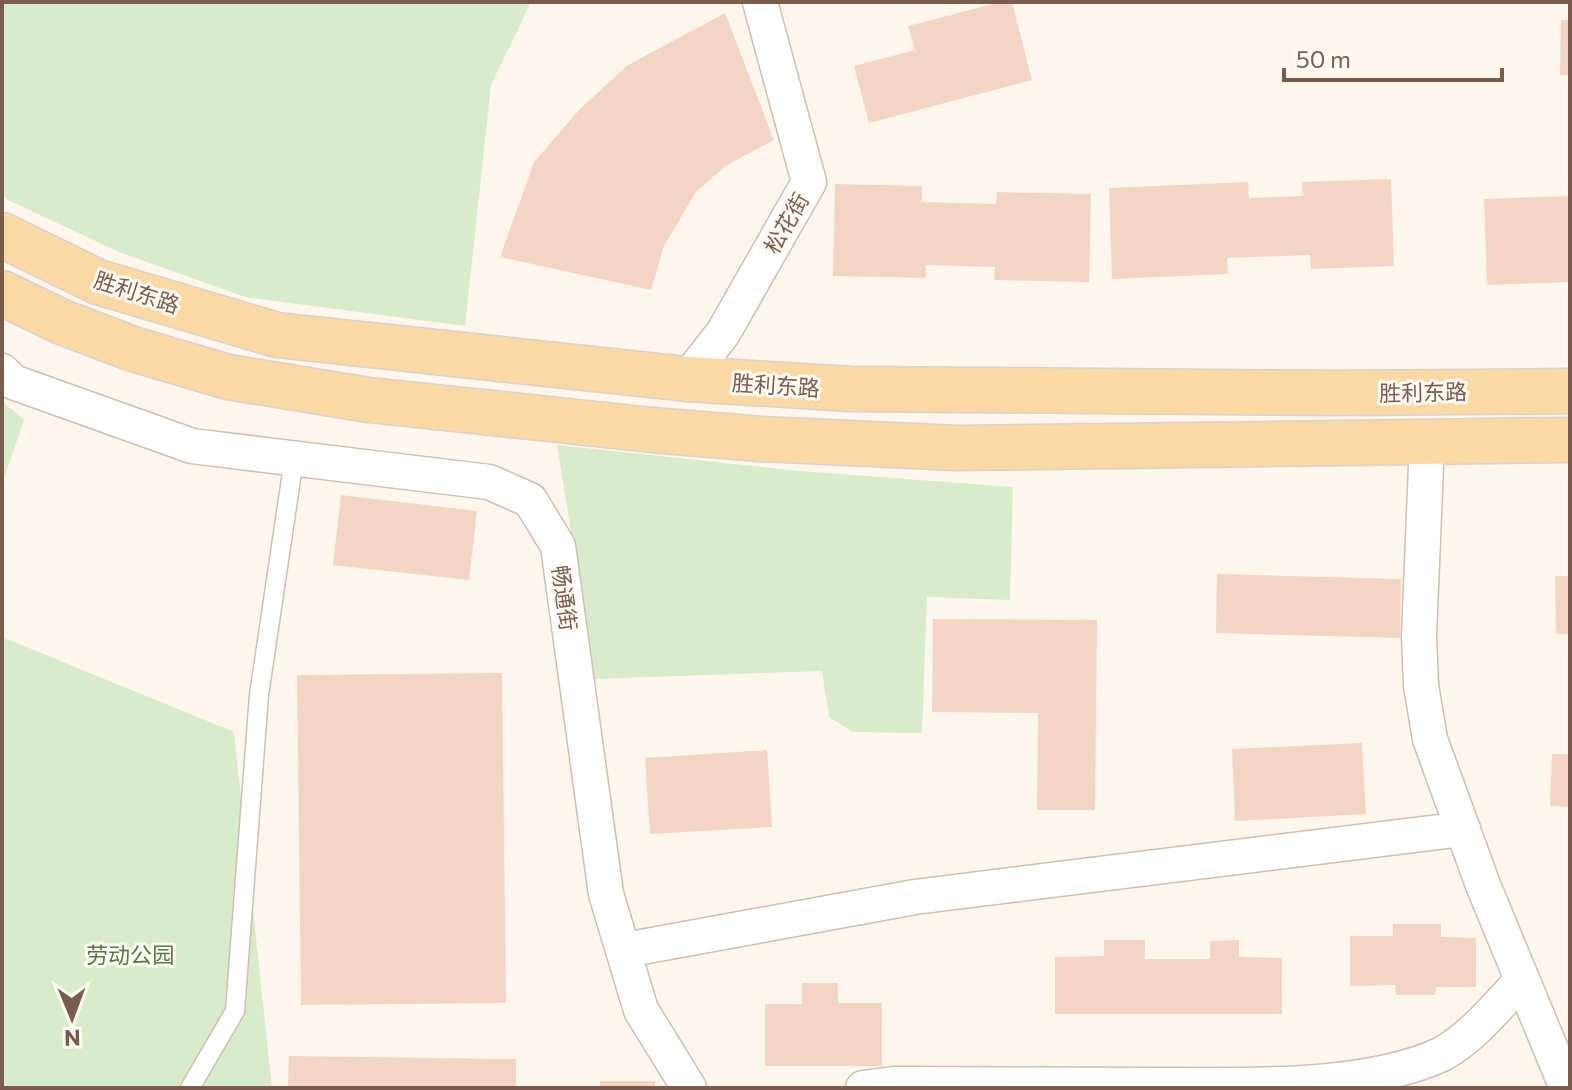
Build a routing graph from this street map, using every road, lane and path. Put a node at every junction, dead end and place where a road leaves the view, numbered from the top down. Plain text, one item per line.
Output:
1 (760, 2) edge
2 (2, 235) edge
3 (2, 293) edge
4 (2, 371) edge
5 (687, 379) junction
6 (1570, 391) edge
7 (1570, 440) edge
8 (1427, 441) junction
9 (294, 459) junction
10 (1463, 829) junction
11 (625, 950) junction
12 (1522, 980) junction
13 (190, 1088) edge
14 (689, 1088) edge
15 (863, 1088) edge
16 (1567, 1088) edge

1 - 5 street, 松花街
2 - 5 main road, 胜利东路
3 - 8 main road
4 - 9 street, 畅通街
5 - 6 main road, 胜利东路
7 - 8 main road
8 - 10 street
9 - 11 street, 畅通街
9 - 13 lane
10 - 11 street
10 - 12 street
11 - 14 street, 畅通街
12 - 15 street
12 - 16 street

